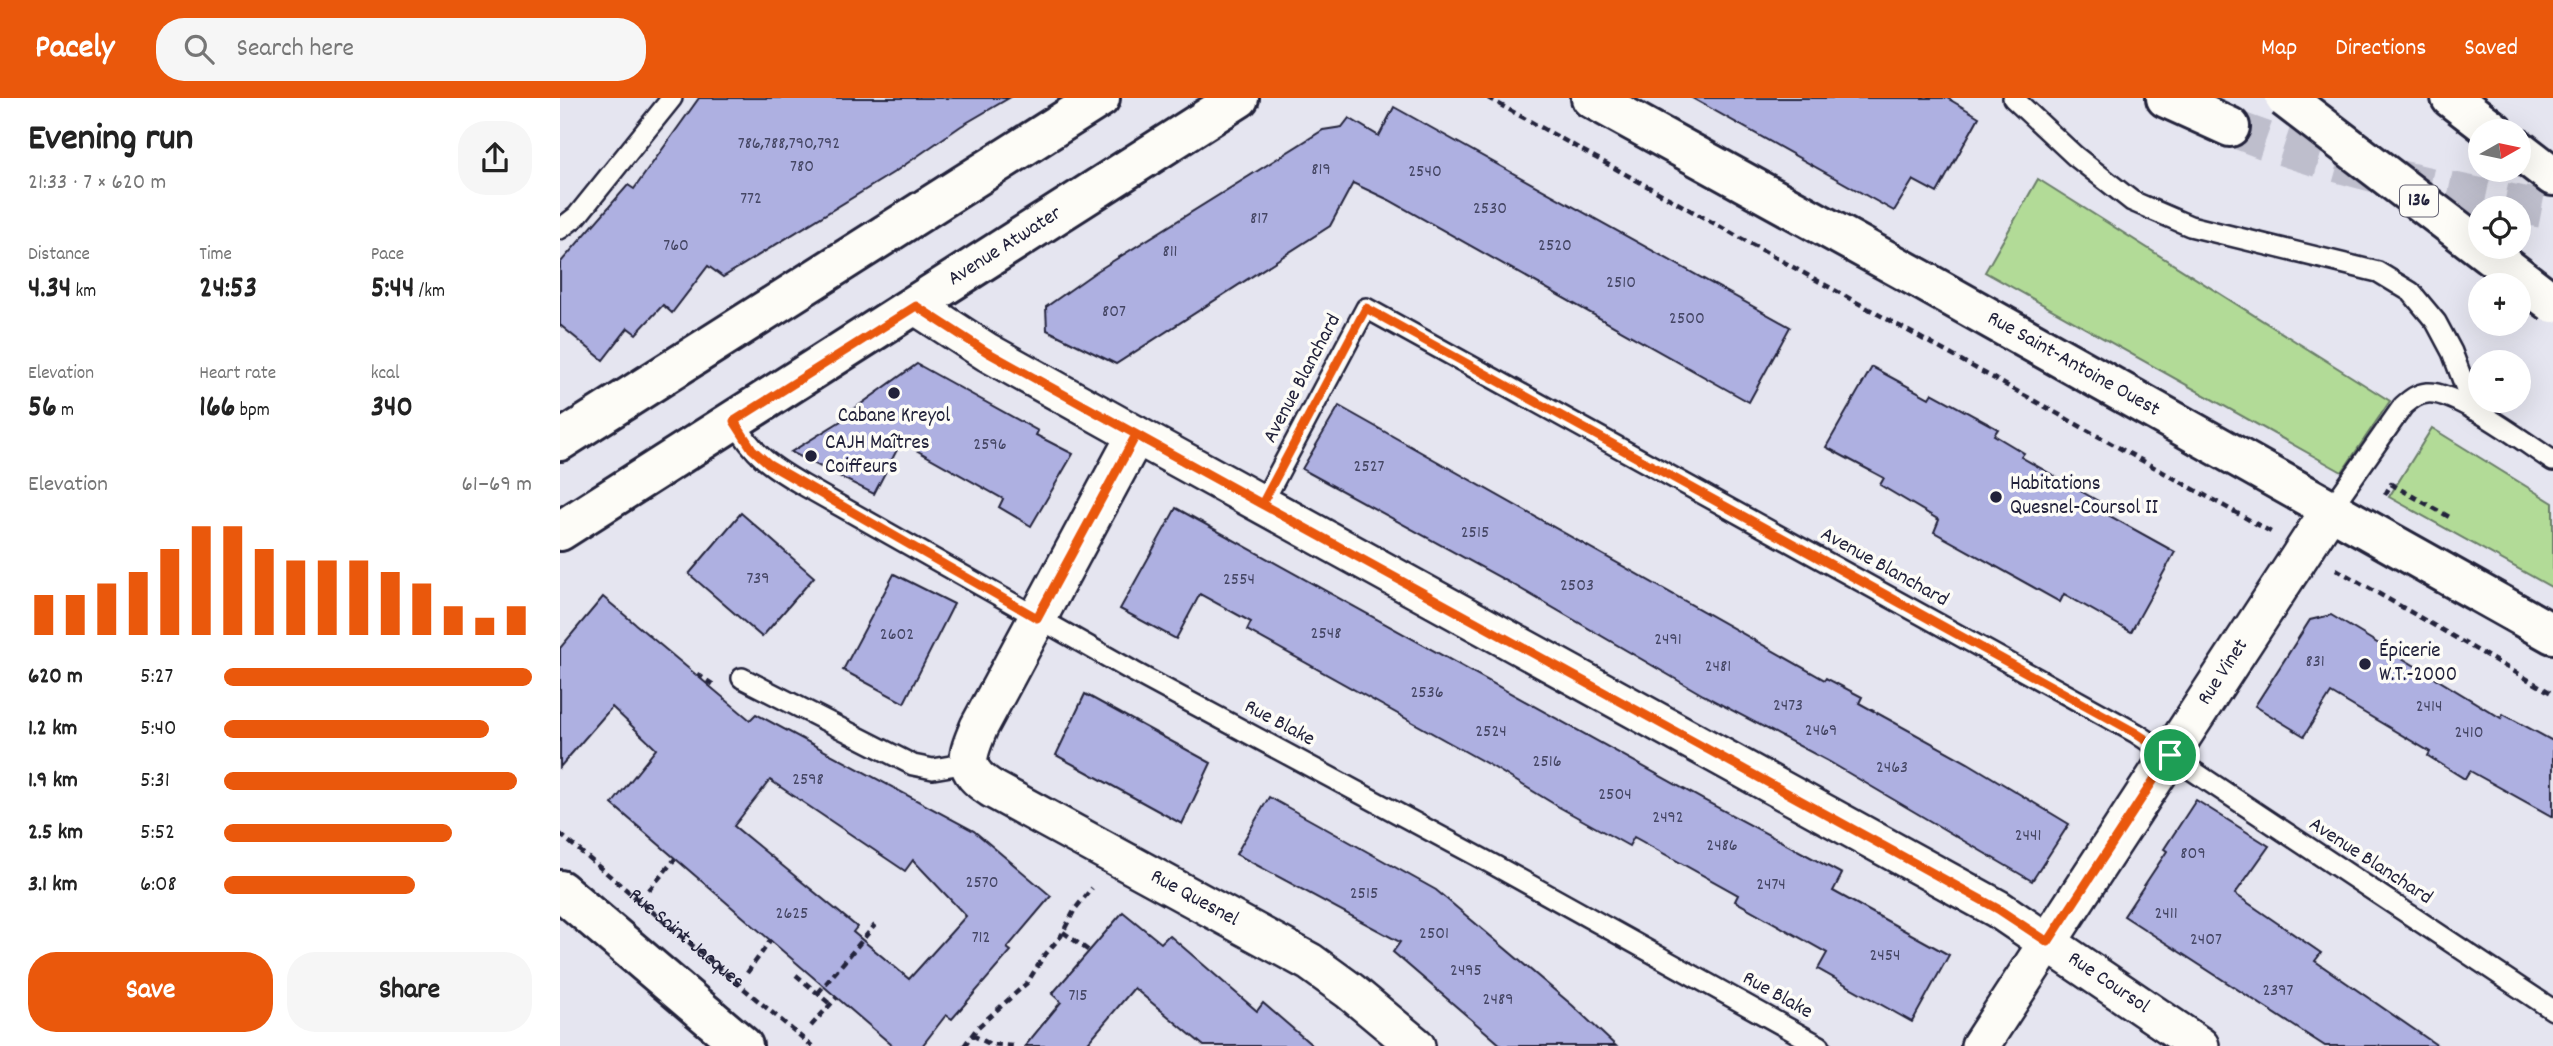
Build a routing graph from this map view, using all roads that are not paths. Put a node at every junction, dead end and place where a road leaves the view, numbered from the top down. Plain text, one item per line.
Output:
1 (673, 98) edge
2 (1239, 98) edge
3 (1591, 98) edge
4 (2013, 98) edge
5 (2166, 98) edge
6 (2285, 98) edge
7 (2451, 98) edge
8 (1083, 102) edge
9 (2478, 119) edge
10 (2230, 127) tunnel mouth
11 (2531, 159) edge
12 (2553, 176) edge
13 (560, 229) edge
14 (2553, 303) edge
15 (916, 306) junction
16 (2468, 394) edge
17 (2468, 407) edge
18 (2479, 413) edge
19 (734, 421) junction
20 (1136, 435) junction
21 (560, 441) edge
22 (2553, 461) edge
23 (1262, 504) junction
24 (2330, 510) junction
25 (560, 531) edge
26 (1037, 618) junction
27 (2553, 634) edge
28 (742, 678) dead end
29 (2170, 755) junction
30 (968, 764) junction
31 (560, 890) edge
32 (2048, 942) junction
33 (2553, 1010) edge
34 (743, 1046) edge
35 (1416, 1046) edge
36 (1820, 1046) edge
37 (1980, 1046) edge
38 (2200, 1046) edge

1 - 13 lane
2 - 15 main road, Avenue Atwater
3 - 24 main road, Rue Saint-Antoine Ouest
4 - 16 lane
5 - 10 main road
6 - 14 main road, 136, bridge
7 - 9 main road
8 - 21 main road
11 - 12 main road
15 - 19 main road, Avenue Atwater
15 - 20 street, Rue Coursol
17 - 24 lane
18 - 22 lane
19 - 25 main road, Avenue Atwater
19 - 26 lane, Rue Blake
20 - 23 street, Rue Coursol
20 - 26 street
23 - 29 lane, Avenue Blanchard
23 - 32 street, Rue Coursol
24 - 27 main road, Rue Saint-Antoine Ouest
24 - 29 street, Rue Vinet
26 - 30 street
26 - 36 lane, Rue Blake
28 - 30 lane
29 - 32 street, Rue Vinet
29 - 33 lane, Avenue Blanchard
30 - 35 street, Rue Quesnel
31 - 34 main road, Rue Saint-Jacques
32 - 37 street, Rue Vinet
32 - 38 street, Rue Coursol

